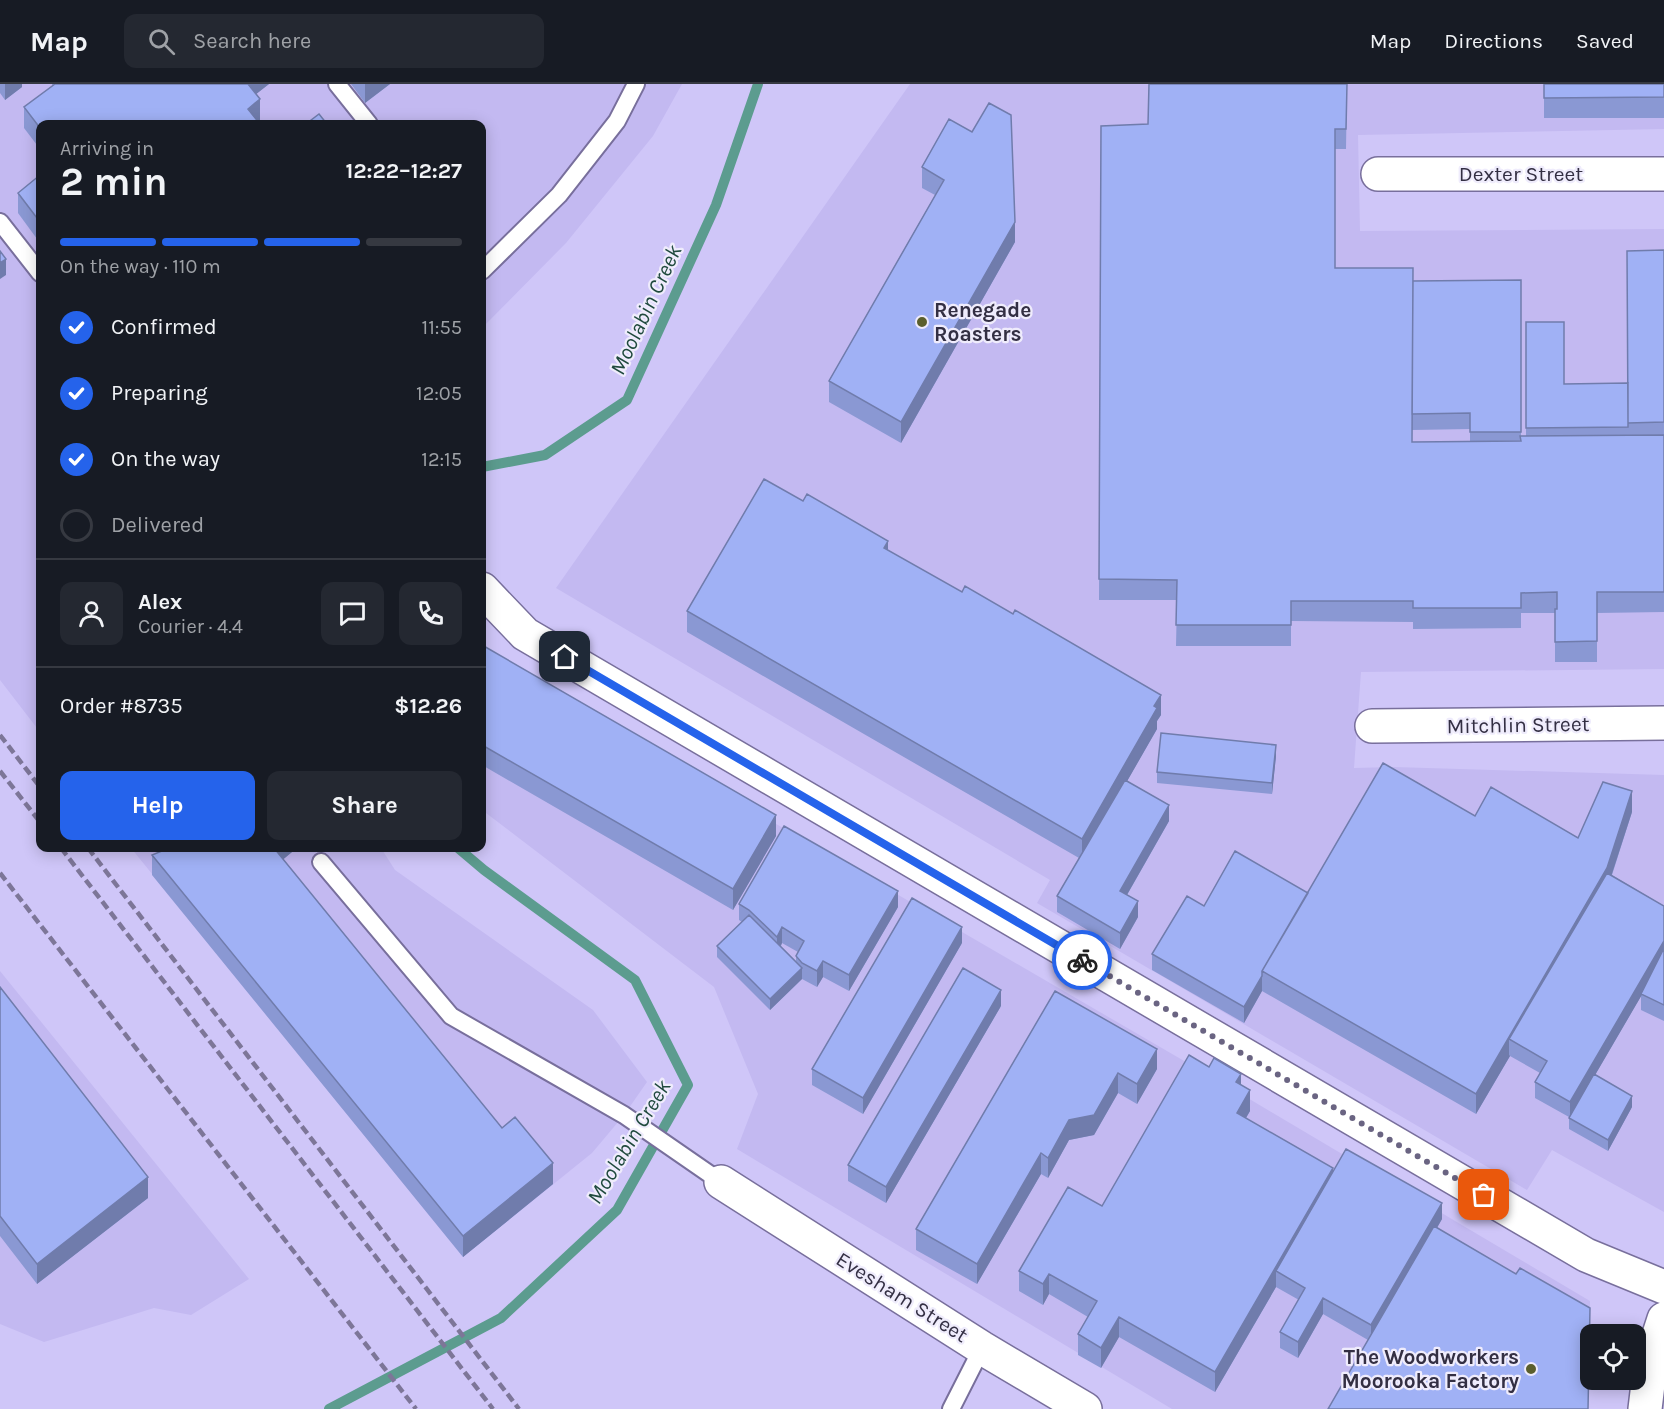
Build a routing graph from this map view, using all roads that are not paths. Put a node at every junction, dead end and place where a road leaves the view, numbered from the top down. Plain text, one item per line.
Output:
1 (337, 84) edge
2 (636, 84) edge
3 (366, 120) edge
4 (1378, 174) dead end
5 (1664, 174) edge
6 (0, 222) edge
7 (486, 265) edge
8 (36, 268) edge
9 (486, 593) edge
10 (1664, 723) edge
11 (1372, 726) dead end
12 (321, 862) dead end
13 (721, 1182) joint
14 (1664, 1287) edge
15 (1664, 1319) edge
16 (982, 1348) junction
17 (951, 1409) edge
18 (1085, 1409) edge
19 (1645, 1409) edge

1 - 3 lane
2 - 7 lane
4 - 5 street, Dexter Street
6 - 8 lane
9 - 14 street
10 - 11 street, Mitchlin Street
12 - 13 lane
13 - 16 street, Evesham Street
15 - 19 street
16 - 17 lane
16 - 18 street, Evesham Street

